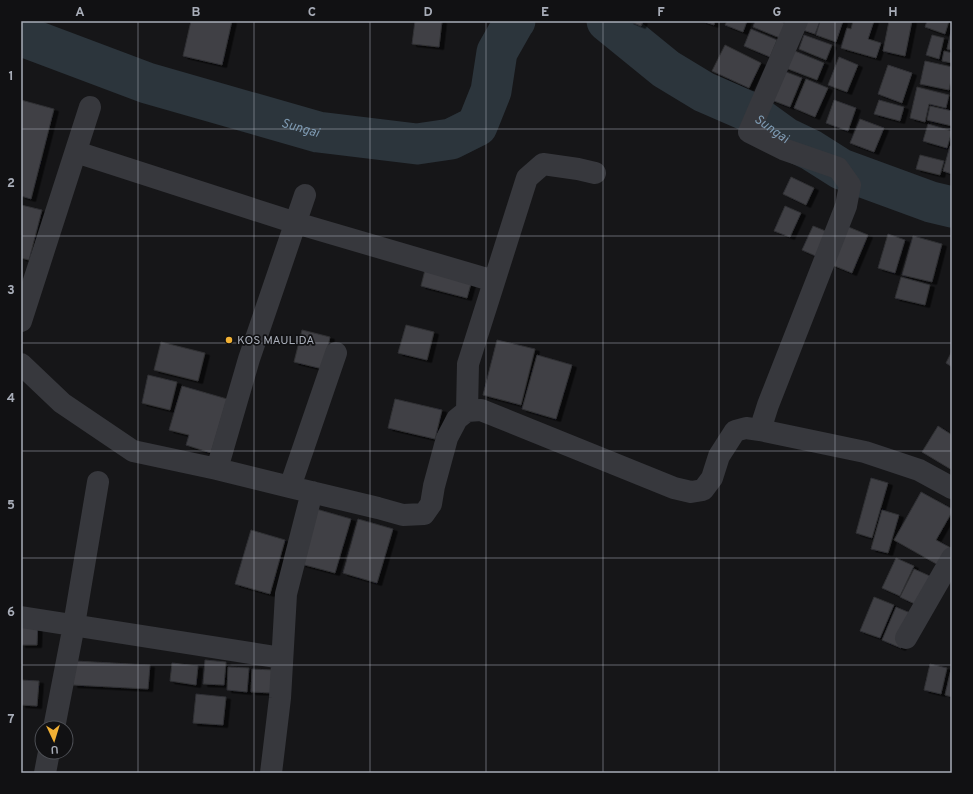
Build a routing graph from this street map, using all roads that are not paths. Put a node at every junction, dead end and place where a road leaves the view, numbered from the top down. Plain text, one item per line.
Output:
1 (797, 21) edge
2 (90, 107) dead end
3 (76, 152) junction
4 (595, 173) dead end
5 (305, 196) dead end
6 (296, 223) junction
7 (494, 281) junction
8 (21, 321) edge
9 (336, 353) dead end
10 (21, 364) edge
11 (467, 411) junction
12 (760, 430) junction
13 (217, 469) junction
14 (98, 482) dead end
15 (290, 487) junction
16 (952, 488) edge
17 (312, 492) junction
18 (952, 558) edge
19 (21, 617) edge
20 (74, 625) junction
21 (906, 638) dead end
22 (282, 658) junction
23 (56, 720) edge
24 (47, 760) edge
25 (45, 773) edge
26 (271, 773) edge

1 - 12 street
2 - 3 street
3 - 6 street
3 - 8 street
4 - 7 street
5 - 6 street
6 - 7 street
6 - 13 street
7 - 11 street
9 - 15 street
10 - 13 street
11 - 12 street
11 - 17 street
12 - 16 street
13 - 15 street
14 - 20 street
15 - 17 street
17 - 22 street
18 - 21 street
19 - 20 street
20 - 22 street
20 - 23 street
22 - 26 street
24 - 25 street

